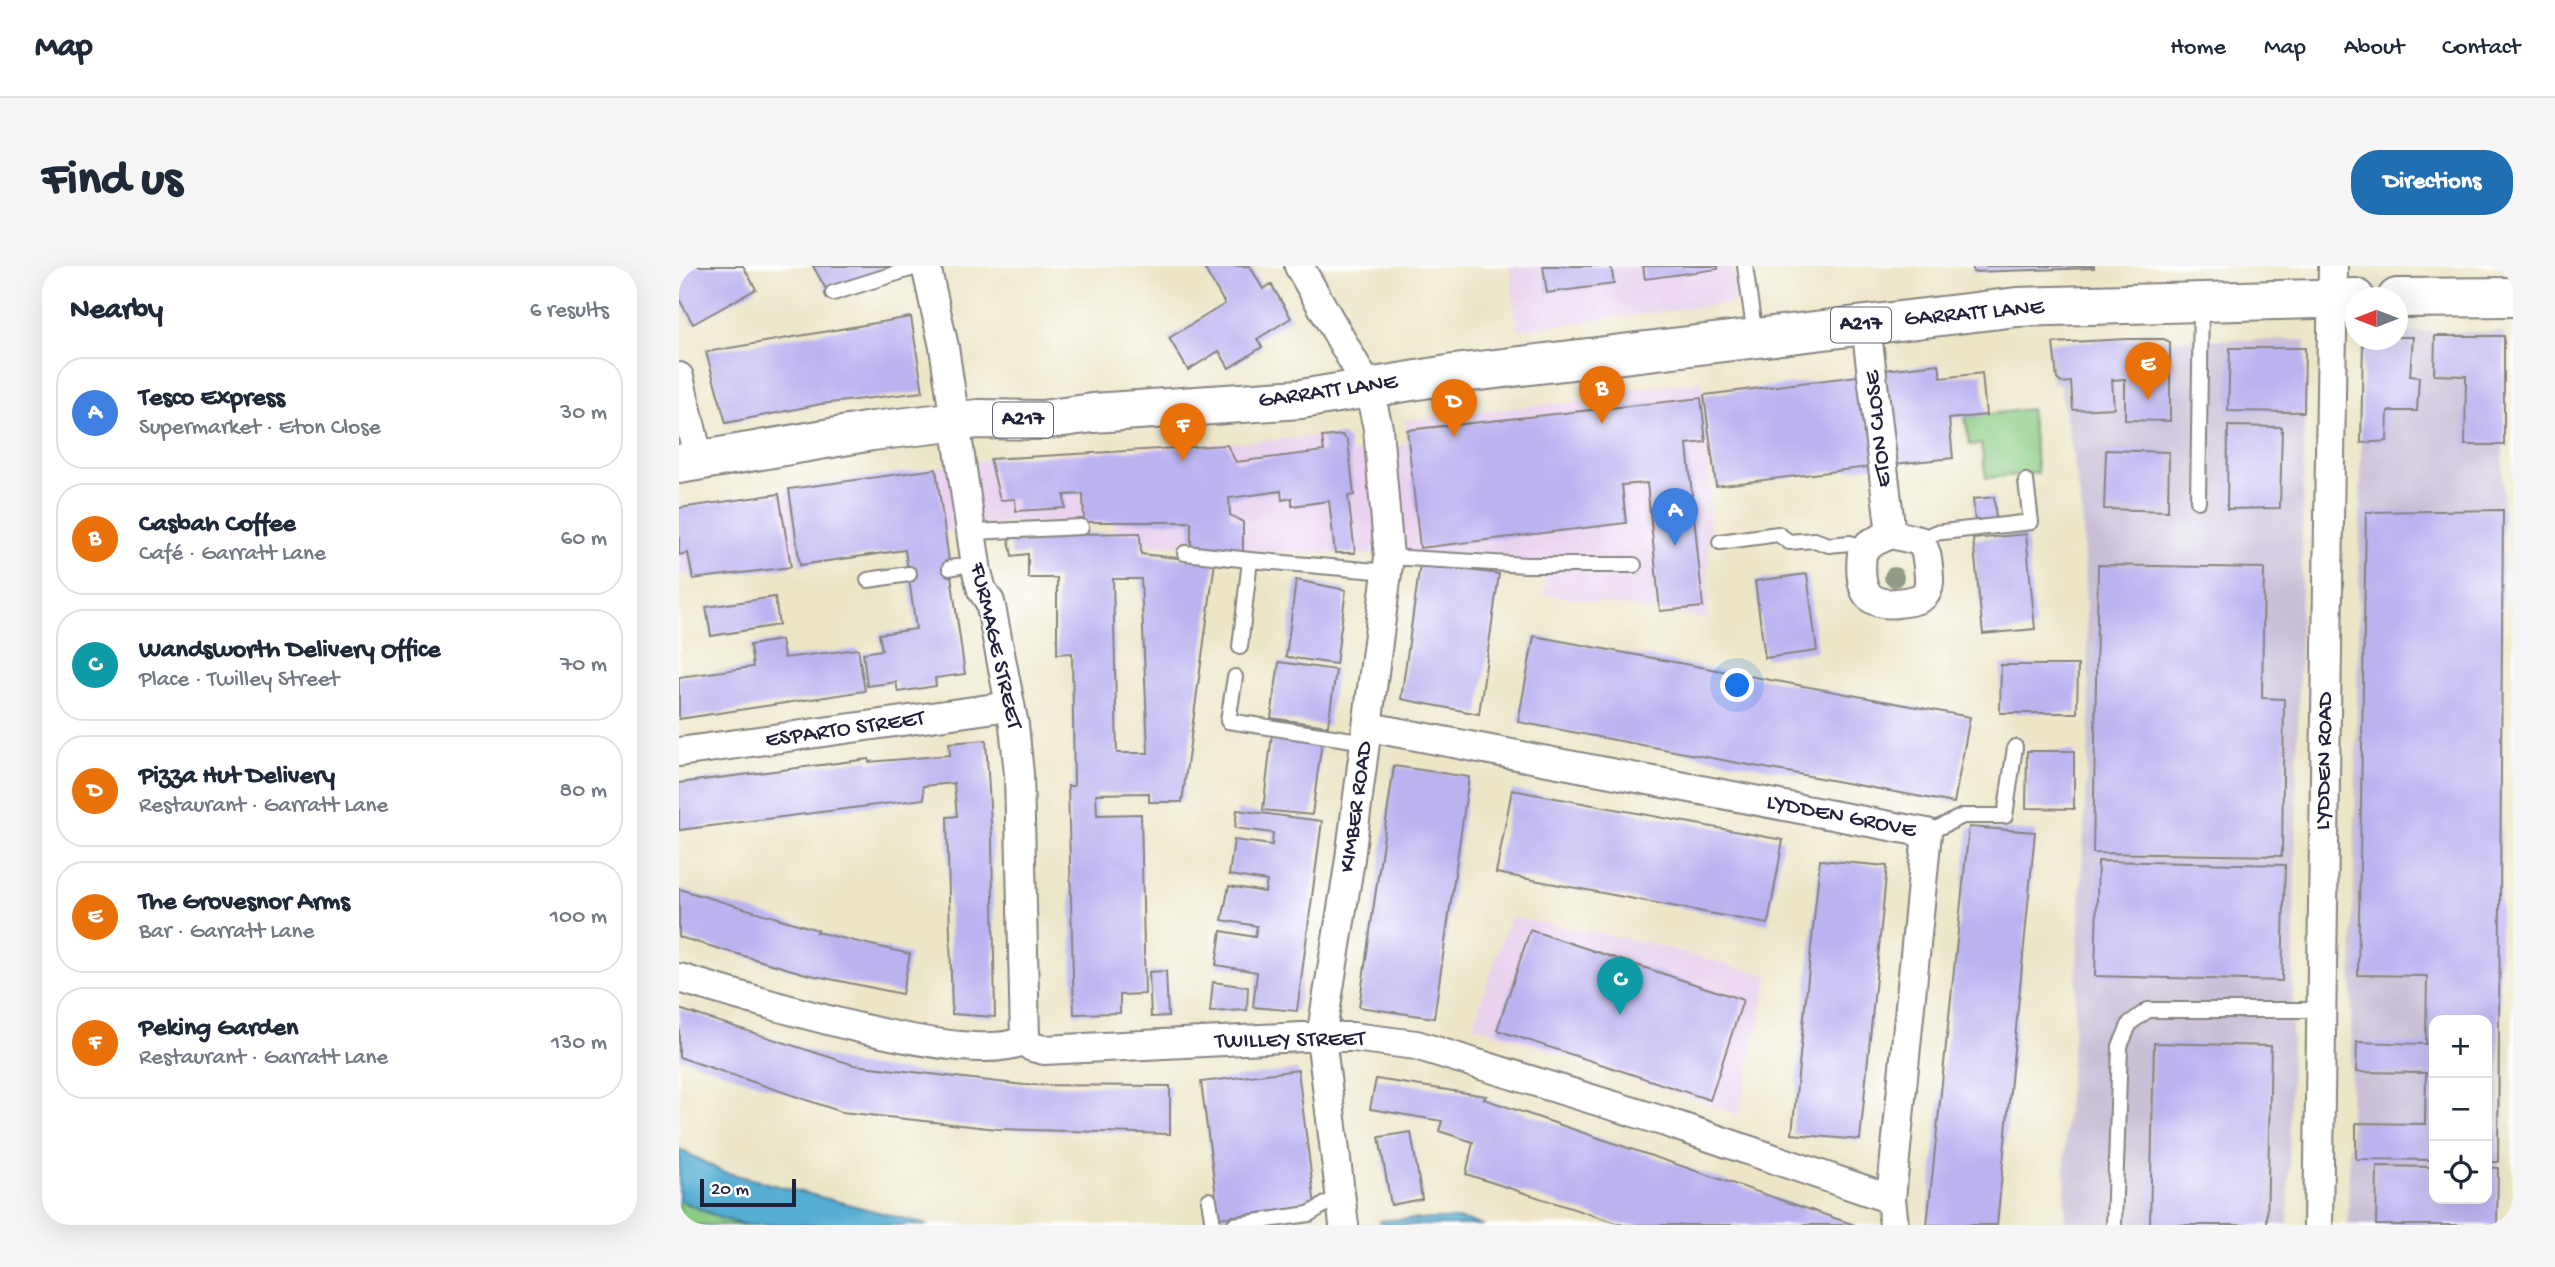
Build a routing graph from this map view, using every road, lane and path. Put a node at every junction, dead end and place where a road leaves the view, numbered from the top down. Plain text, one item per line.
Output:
1 (920, 266) edge
2 (926, 266) edge
3 (1299, 266) edge
4 (1745, 266) edge
5 (2341, 287) edge
6 (833, 293) dead end
7 (2513, 297) edge
8 (2408, 298) edge
9 (2201, 302) junction
10 (1866, 325) junction
11 (1755, 337) junction
12 (679, 377) edge
13 (1369, 389) junction
14 (955, 421) junction
15 (689, 463) edge
16 (2026, 481) dead end
17 (2198, 501) dead end
18 (1081, 527) dead end
19 (974, 532) junction
20 (1891, 534) junction
21 (1920, 541) junction
22 (1720, 542) dead end
23 (1865, 548) junction
24 (1185, 553) dead end
25 (1251, 561) junction
26 (1389, 565) junction
27 (1634, 565) dead end
28 (909, 574) dead end
29 (868, 580) dead end
30 (1240, 647) dead end
31 (1234, 677) dead end
32 (1010, 706) junction
33 (1367, 734) junction
34 (2015, 747) dead end
35 (679, 752) edge
36 (1927, 833) junction
37 (679, 978) edge
38 (2321, 1010) junction
39 (1321, 1037) junction
40 (1025, 1040) junction
41 (1209, 1200) dead end
42 (1342, 1212) edge
43 (1892, 1212) edge
44 (1213, 1225) edge
45 (1234, 1225) edge
46 (2114, 1225) edge
47 (2318, 1225) edge

1 - 6 lane
2 - 14 street, FURMAGE STREET
3 - 13 street, KIMBER ROAD
4 - 11 lane
5 - 9 main road, GARRATT LANE / A217
5 - 38 street, LYDDEN ROAD
7 - 8 main road
9 - 10 main road, GARRATT LANE / A217
9 - 17 lane
10 - 11 main road, GARRATT LANE / A217
10 - 20 street, ETON CLOSE
11 - 13 main road, GARRATT LANE / A217
12 - 15 street
13 - 14 main road, GARRATT LANE / A217
13 - 26 street, KIMBER ROAD
14 - 15 main road, GARRATT LANE / A217
14 - 19 street, FURMAGE STREET
16 - 21 lane
18 - 19 lane
19 - 32 street, FURMAGE STREET
20 - 21 street
20 - 23 street
21 - 23 street
22 - 23 lane
24 - 25 lane
25 - 26 lane
25 - 30 lane
26 - 27 lane
26 - 33 street, KIMBER ROAD
28 - 29 lane
31 - 33 lane
32 - 35 street, ESPARTO STREET
32 - 40 street, FURMAGE STREET
33 - 36 street, LYDDEN GROVE
33 - 39 street, KIMBER ROAD
34 - 36 lane
36 - 43 street, LYDDEN GROVE
37 - 40 street, TWILLEY STREET
38 - 46 lane
38 - 47 street, LYDDEN ROAD
39 - 40 street, TWILLEY STREET
39 - 42 street, KIMBER ROAD
39 - 43 street, TWILLEY STREET
41 - 44 lane
42 - 45 lane

